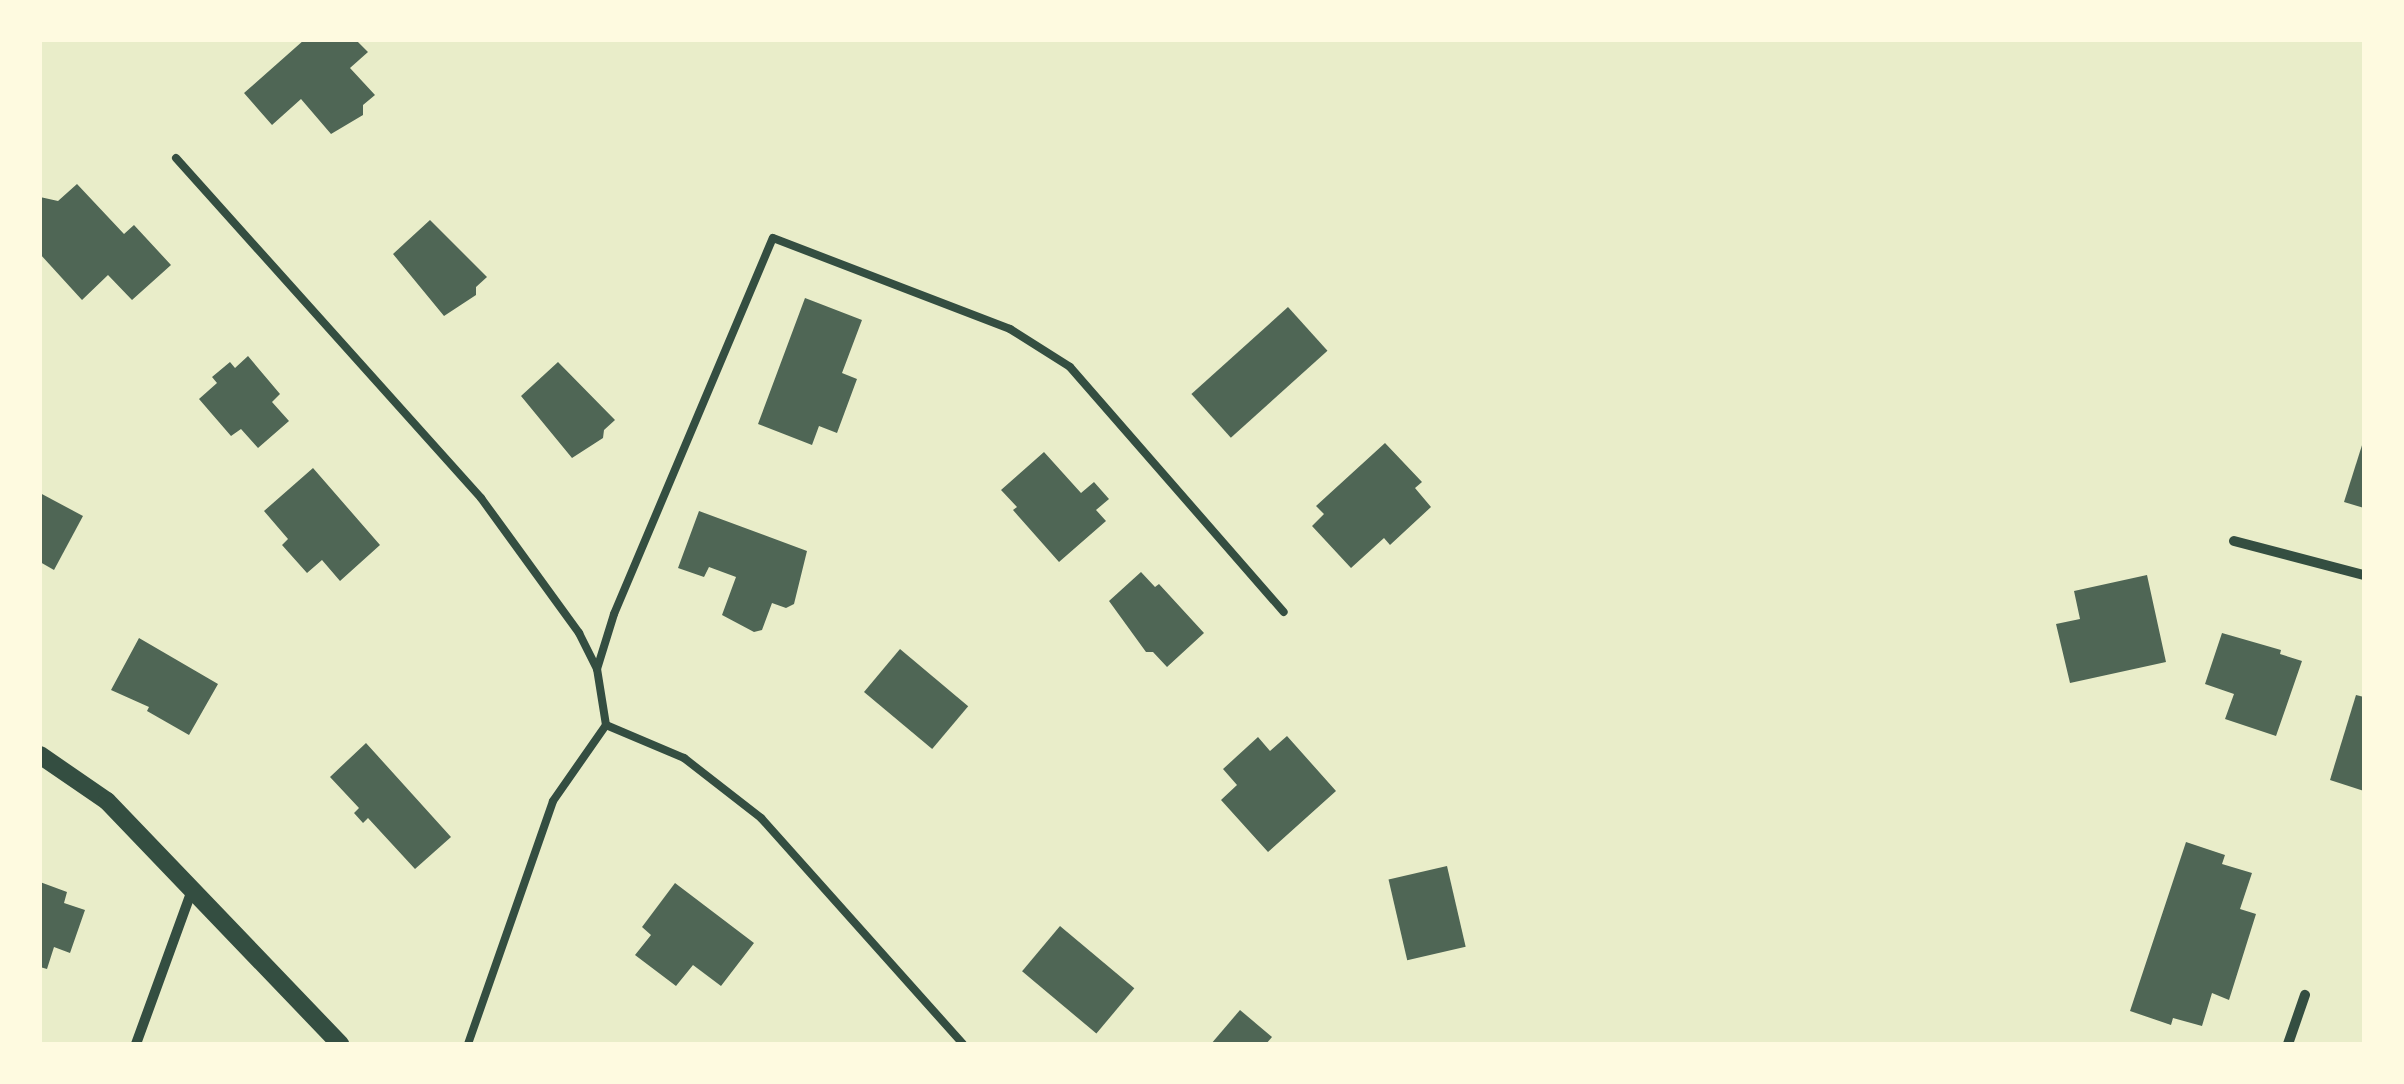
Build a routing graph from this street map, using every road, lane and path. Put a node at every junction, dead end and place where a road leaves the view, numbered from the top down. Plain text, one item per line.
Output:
1 (176, 158) dead end
2 (2234, 541) dead end
3 (2364, 575) edge
4 (1284, 612) dead end
5 (597, 669) junction
6 (606, 726) junction
7 (40, 755) edge
8 (192, 889) junction
9 (2305, 996) dead end
10 (136, 1044) edge
11 (340, 1044) edge
12 (468, 1044) edge
13 (964, 1044) edge
14 (2288, 1044) edge

1 - 5 lane
2 - 3 street
4 - 5 lane
5 - 6 lane
6 - 12 lane
6 - 13 lane
7 - 8 street
8 - 10 street
8 - 11 street
9 - 14 street

